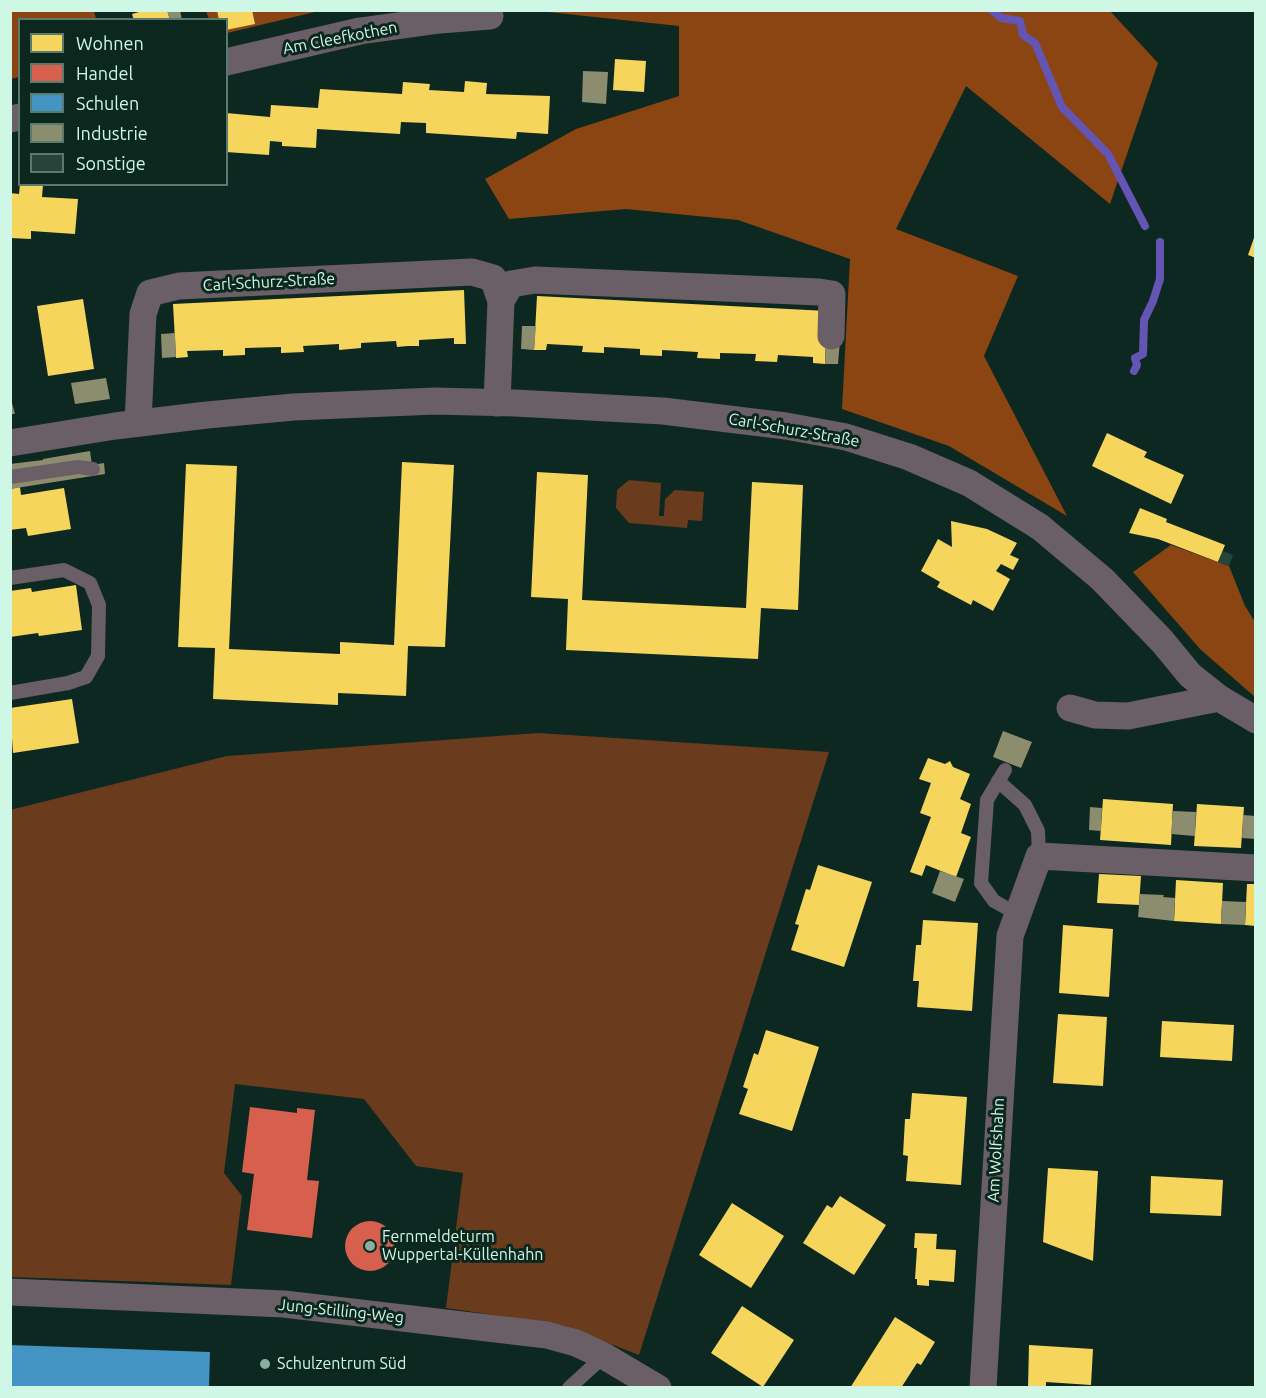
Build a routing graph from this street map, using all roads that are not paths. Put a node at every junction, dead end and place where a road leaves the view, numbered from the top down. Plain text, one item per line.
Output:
1 (490, 16) dead end
2 (228, 62) edge
3 (501, 301) junction
4 (831, 336) dead end
5 (497, 403) junction
6 (138, 423) junction
7 (10, 443) edge
8 (93, 469) dead end
9 (10, 477) edge
10 (10, 578) edge
11 (10, 693) edge
12 (1219, 698) junction
13 (1070, 708) dead end
14 (1256, 720) edge
15 (1040, 856) junction
16 (1256, 868) edge
17 (1018, 915) junction
18 (10, 1292) edge
19 (604, 1356) junction
20 (651, 1386) edge
21 (569, 1388) edge
22 (983, 1388) edge

1 - 2 street, Am Cleefkothen
3 - 4 street
3 - 5 street
3 - 6 street, Carl-Schurz-Straße
5 - 6 street, Carl-Schurz-Straße
5 - 12 street, Carl-Schurz-Straße
6 - 7 street, Carl-Schurz-Straße
8 - 9 lane
10 - 11 lane
12 - 13 street
12 - 14 street, Carl-Schurz-Straße
15 - 16 street
15 - 17 street, Am Wolfshahn
15 - 17 lane
17 - 22 street, Am Wolfshahn
18 - 19 street, Jung-Stilling-Weg
19 - 20 street, Jung-Stilling-Weg
19 - 21 lane

